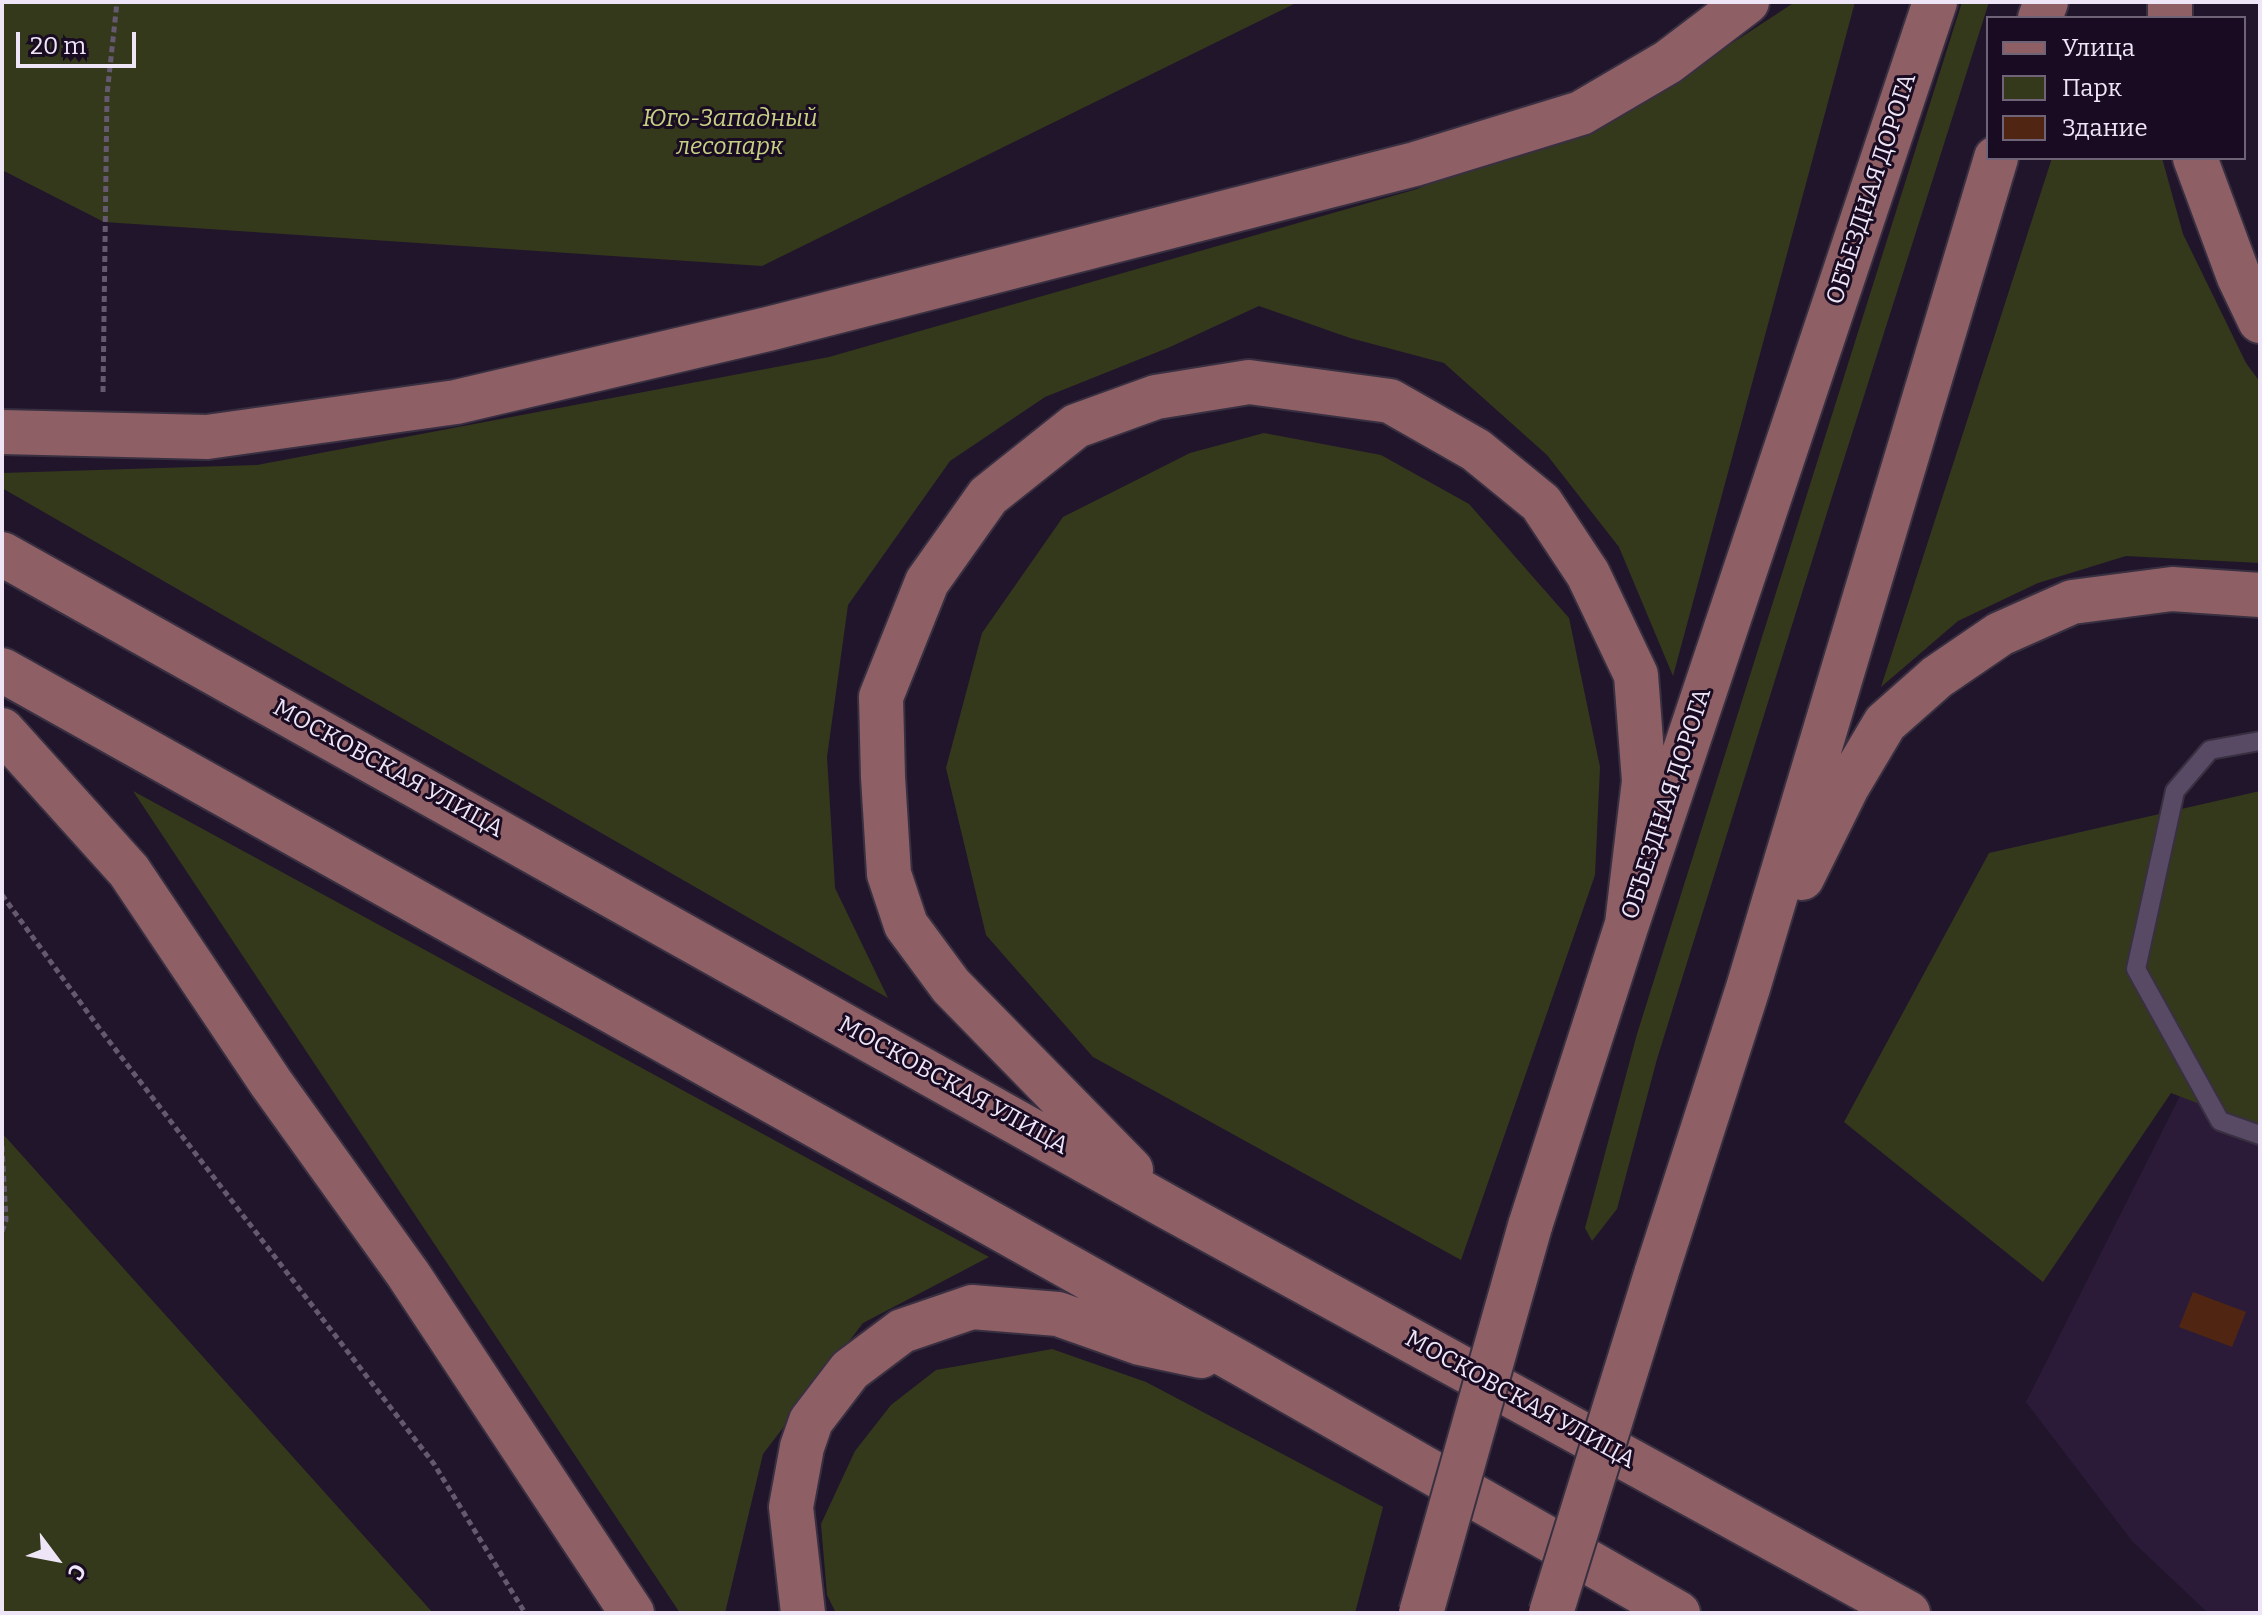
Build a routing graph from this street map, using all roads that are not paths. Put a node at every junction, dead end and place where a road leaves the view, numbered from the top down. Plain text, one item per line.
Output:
1 (1747, 2) edge
2 (1935, 2) edge
3 (1995, 160) edge
4 (2196, 160) edge
5 (2260, 321) edge
6 (2, 432) edge
7 (2, 554) edge
8 (2260, 595) edge
9 (2, 670) edge
10 (2, 730) edge
11 (2260, 741) edge
12 (1627, 924) junction
13 (1748, 988) junction
14 (2260, 1135) edge
15 (1166, 1206) junction
16 (1242, 1364) junction
17 (632, 1613) edge
18 (803, 1613) edge
19 (1421, 1613) edge
20 (1551, 1613) edge
21 (1678, 1613) edge
22 (1908, 1613) edge

1 - 6 main road
2 - 12 main road, ОБЪЕЗДНАЯ ДОРОГА
3 - 13 main road
4 - 5 main road
7 - 15 main road, МОСКОВСКАЯ УЛИЦА
8 - 13 main road
9 - 16 main road
10 - 17 main road
11 - 14 lane
12 - 15 main road
12 - 19 main road, ОБЪЕЗДНАЯ ДОРОГА, bridge
13 - 20 main road, bridge
15 - 22 main road, МОСКОВСКАЯ УЛИЦА
16 - 18 main road
16 - 21 main road

